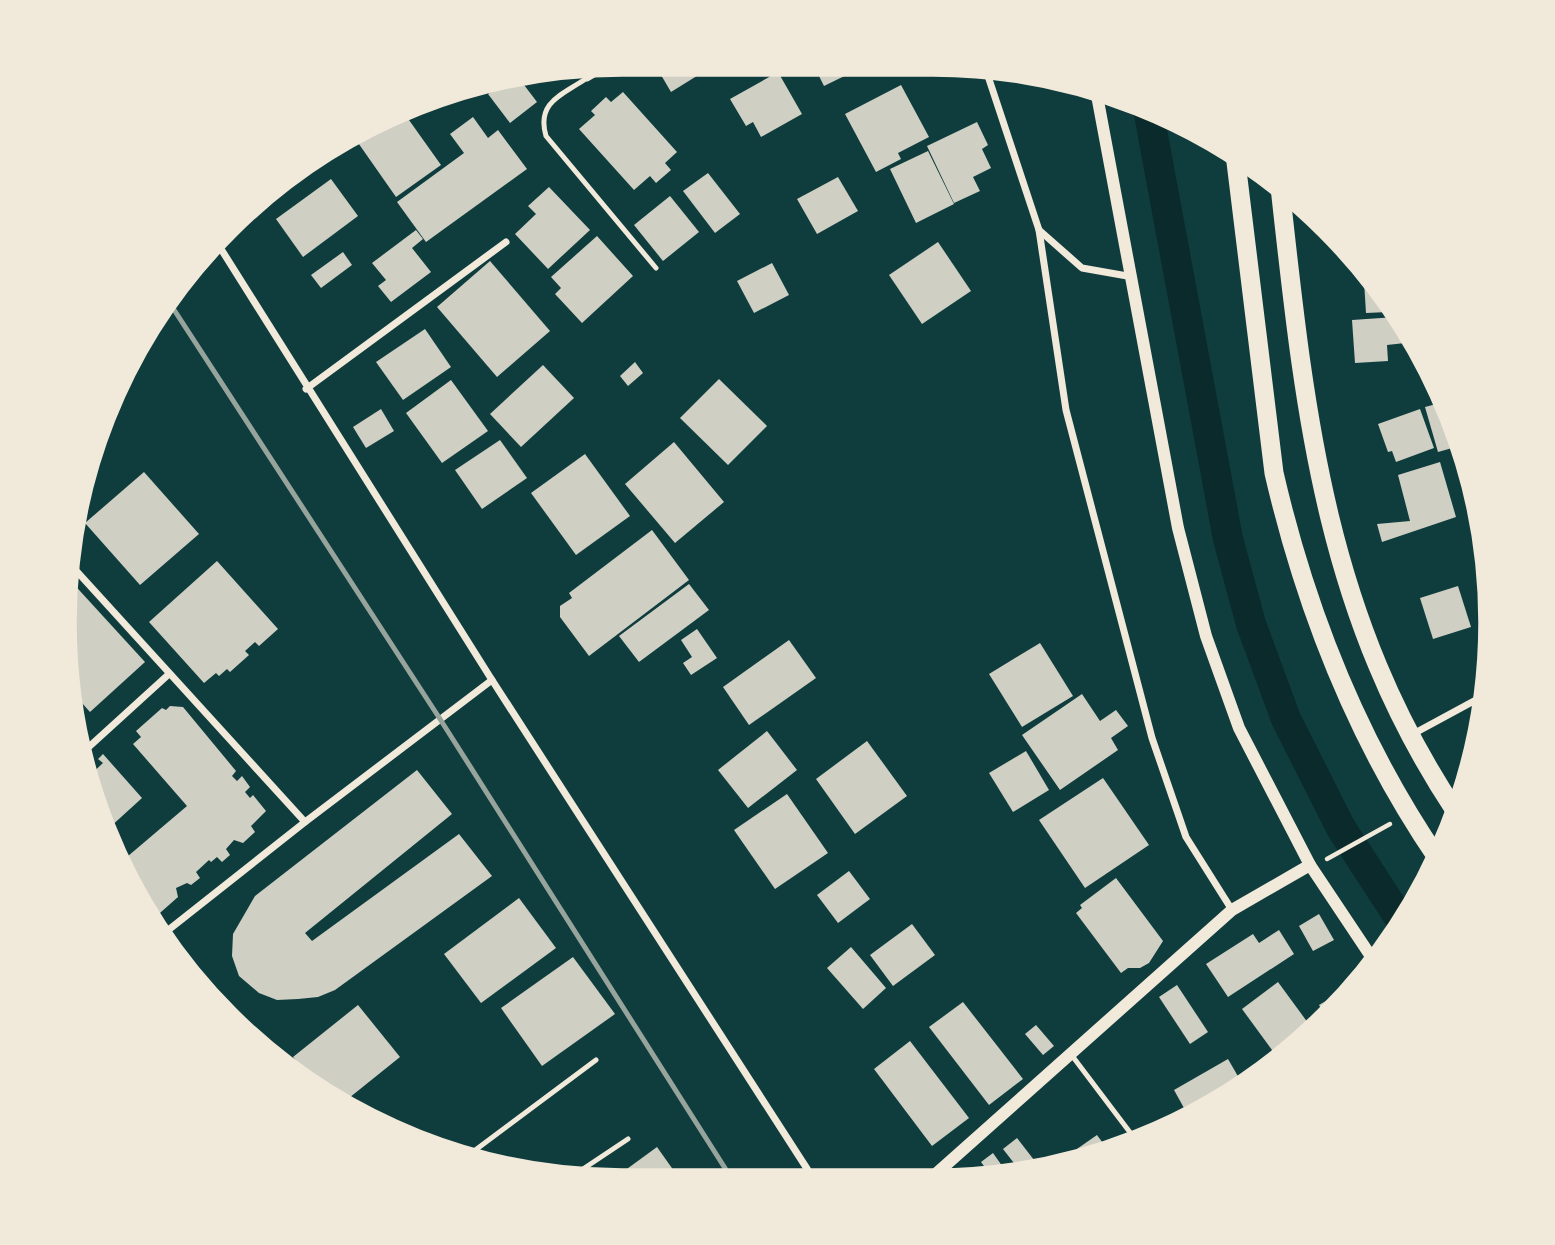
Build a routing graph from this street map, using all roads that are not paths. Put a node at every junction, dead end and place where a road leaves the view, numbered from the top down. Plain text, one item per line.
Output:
1 (591, 76) edge
2 (587, 78) joint
3 (989, 78) edge
4 (1098, 101) edge
5 (1237, 167) edge
6 (1282, 201) edge
7 (1039, 230) junction
8 (506, 242) dead end
9 (222, 251) edge
10 (656, 268) dead end
11 (1133, 277) junction
12 (306, 389) junction
13 (78, 572) edge
14 (169, 674) junction
15 (492, 680) junction
16 (1474, 701) edge
17 (1409, 737) junction
18 (90, 746) edge
19 (1450, 802) edge
20 (305, 822) junction
21 (1431, 848) edge
22 (1310, 865) junction
23 (1232, 909) junction
24 (169, 930) edge
25 (1369, 953) edge
26 (1070, 1054) junction
27 (596, 1060) dead end
28 (1130, 1133) edge
29 (628, 1139) dead end
30 (476, 1150) edge
31 (584, 1169) edge
32 (808, 1170) edge
33 (940, 1170) edge

1 - 2 street
2 - 10 lane
3 - 7 street
4 - 11 street
5 - 21 highway
6 - 17 highway
7 - 11 street
7 - 23 street
8 - 12 street
9 - 12 street
11 - 22 street
12 - 15 street
13 - 14 street
14 - 18 street
14 - 20 street
15 - 20 street
15 - 32 street
16 - 17 street
17 - 19 highway
20 - 24 street
22 - 23 street
22 - 25 street
23 - 26 street
26 - 28 lane
26 - 33 street
27 - 30 lane
29 - 31 lane

